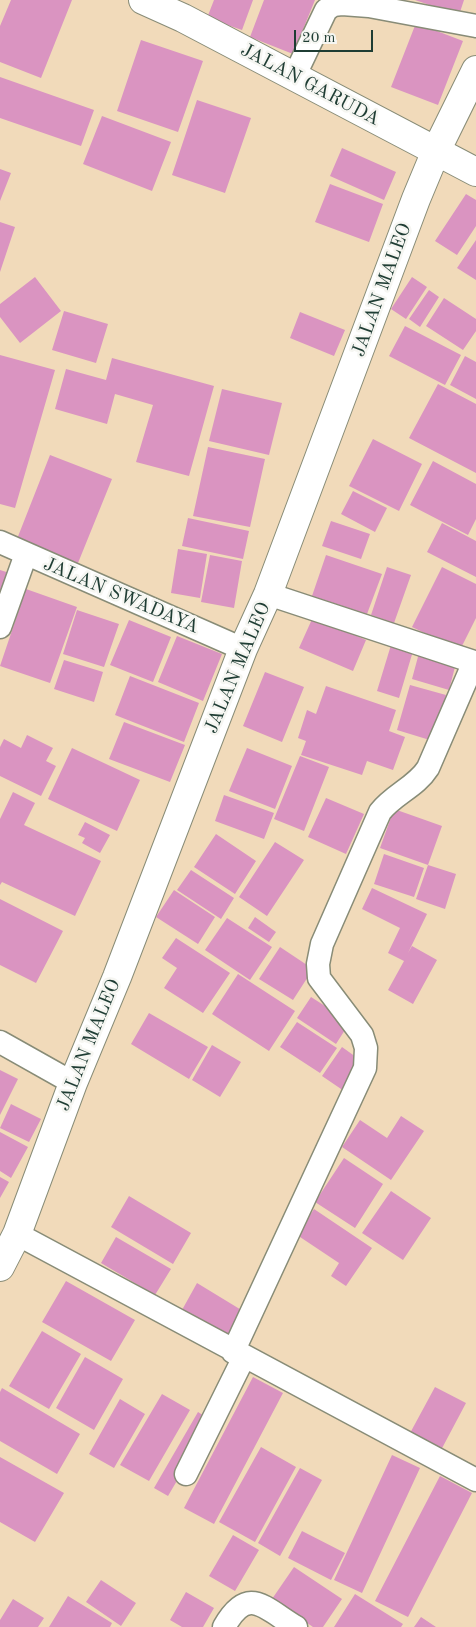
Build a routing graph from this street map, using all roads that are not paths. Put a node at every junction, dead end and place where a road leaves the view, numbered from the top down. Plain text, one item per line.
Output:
1 (143, 0) edge
2 (476, 26) edge
3 (476, 70) edge
4 (294, 77) junction
5 (436, 151) junction
6 (476, 172) edge
7 (0, 542) edge
8 (26, 554) junction
9 (268, 594) junction
10 (0, 628) edge
11 (243, 649) junction
12 (475, 660) edge
13 (0, 1042) edge
14 (73, 1083) junction
15 (17, 1234) junction
16 (0, 1267) edge
17 (239, 1354) junction
18 (186, 1474) dead end
19 (476, 1480) edge
20 (224, 1627) edge
21 (296, 1627) edge

1 - 4 street, JALAN GARUDA
2 - 4 street
3 - 5 street, JALAN MALEO
4 - 5 street, JALAN GARUDA
5 - 6 street, JALAN GARUDA
5 - 9 street, JALAN MALEO
7 - 8 street, JALAN SWADAYA
8 - 10 street
8 - 11 street, JALAN SWADAYA
9 - 11 street, JALAN MALEO
9 - 12 street
11 - 14 street, JALAN MALEO
12 - 17 street
13 - 14 street
14 - 15 street, JALAN MALEO
15 - 16 street, JALAN MALEO
15 - 17 street
17 - 18 street
17 - 19 street
20 - 21 street

